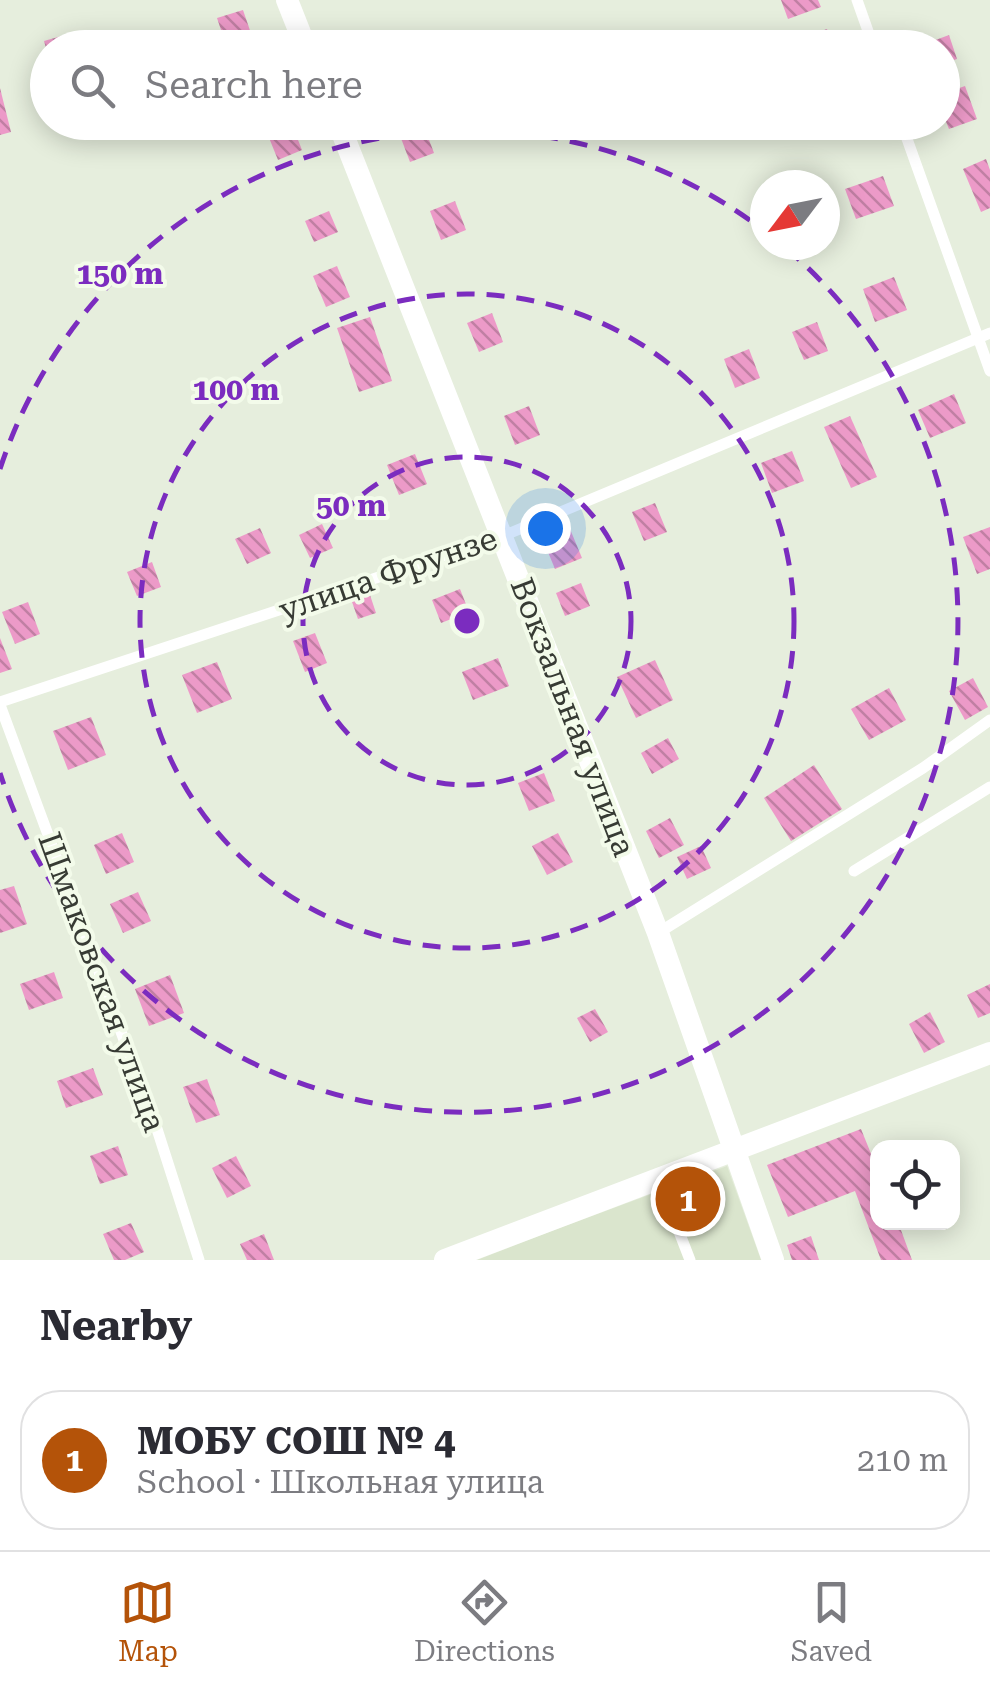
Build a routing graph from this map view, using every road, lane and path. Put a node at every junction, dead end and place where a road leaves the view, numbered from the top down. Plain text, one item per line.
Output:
1 (286, 0) edge
2 (857, 0) edge
3 (298, 30) edge
4 (868, 30) edge
5 (345, 140) edge
6 (908, 140) edge
7 (984, 335) edge
8 (990, 372) edge
9 (502, 536) junction
10 (0, 704) edge
11 (990, 720) edge
12 (990, 787) edge
13 (854, 871) dead end
14 (658, 933) junction
15 (990, 1053) edge
16 (735, 1152) junction
17 (659, 1180) junction
18 (199, 1260) edge
19 (446, 1260) edge
20 (690, 1260) edge
21 (773, 1260) edge

1 - 3 street
2 - 4 lane
5 - 9 street, Вокзальная улица
6 - 7 lane
7 - 8 lane
7 - 9 lane, улица Фрунзе
9 - 10 lane, улица Фрунзе
9 - 14 street, Вокзальная улица
10 - 18 lane, Шмаковская улица
11 - 14 lane
12 - 13 lane
14 - 16 street, Вокзальная улица
15 - 16 street
16 - 17 street
16 - 21 street, Вокзальная улица
17 - 19 street
17 - 20 lane

